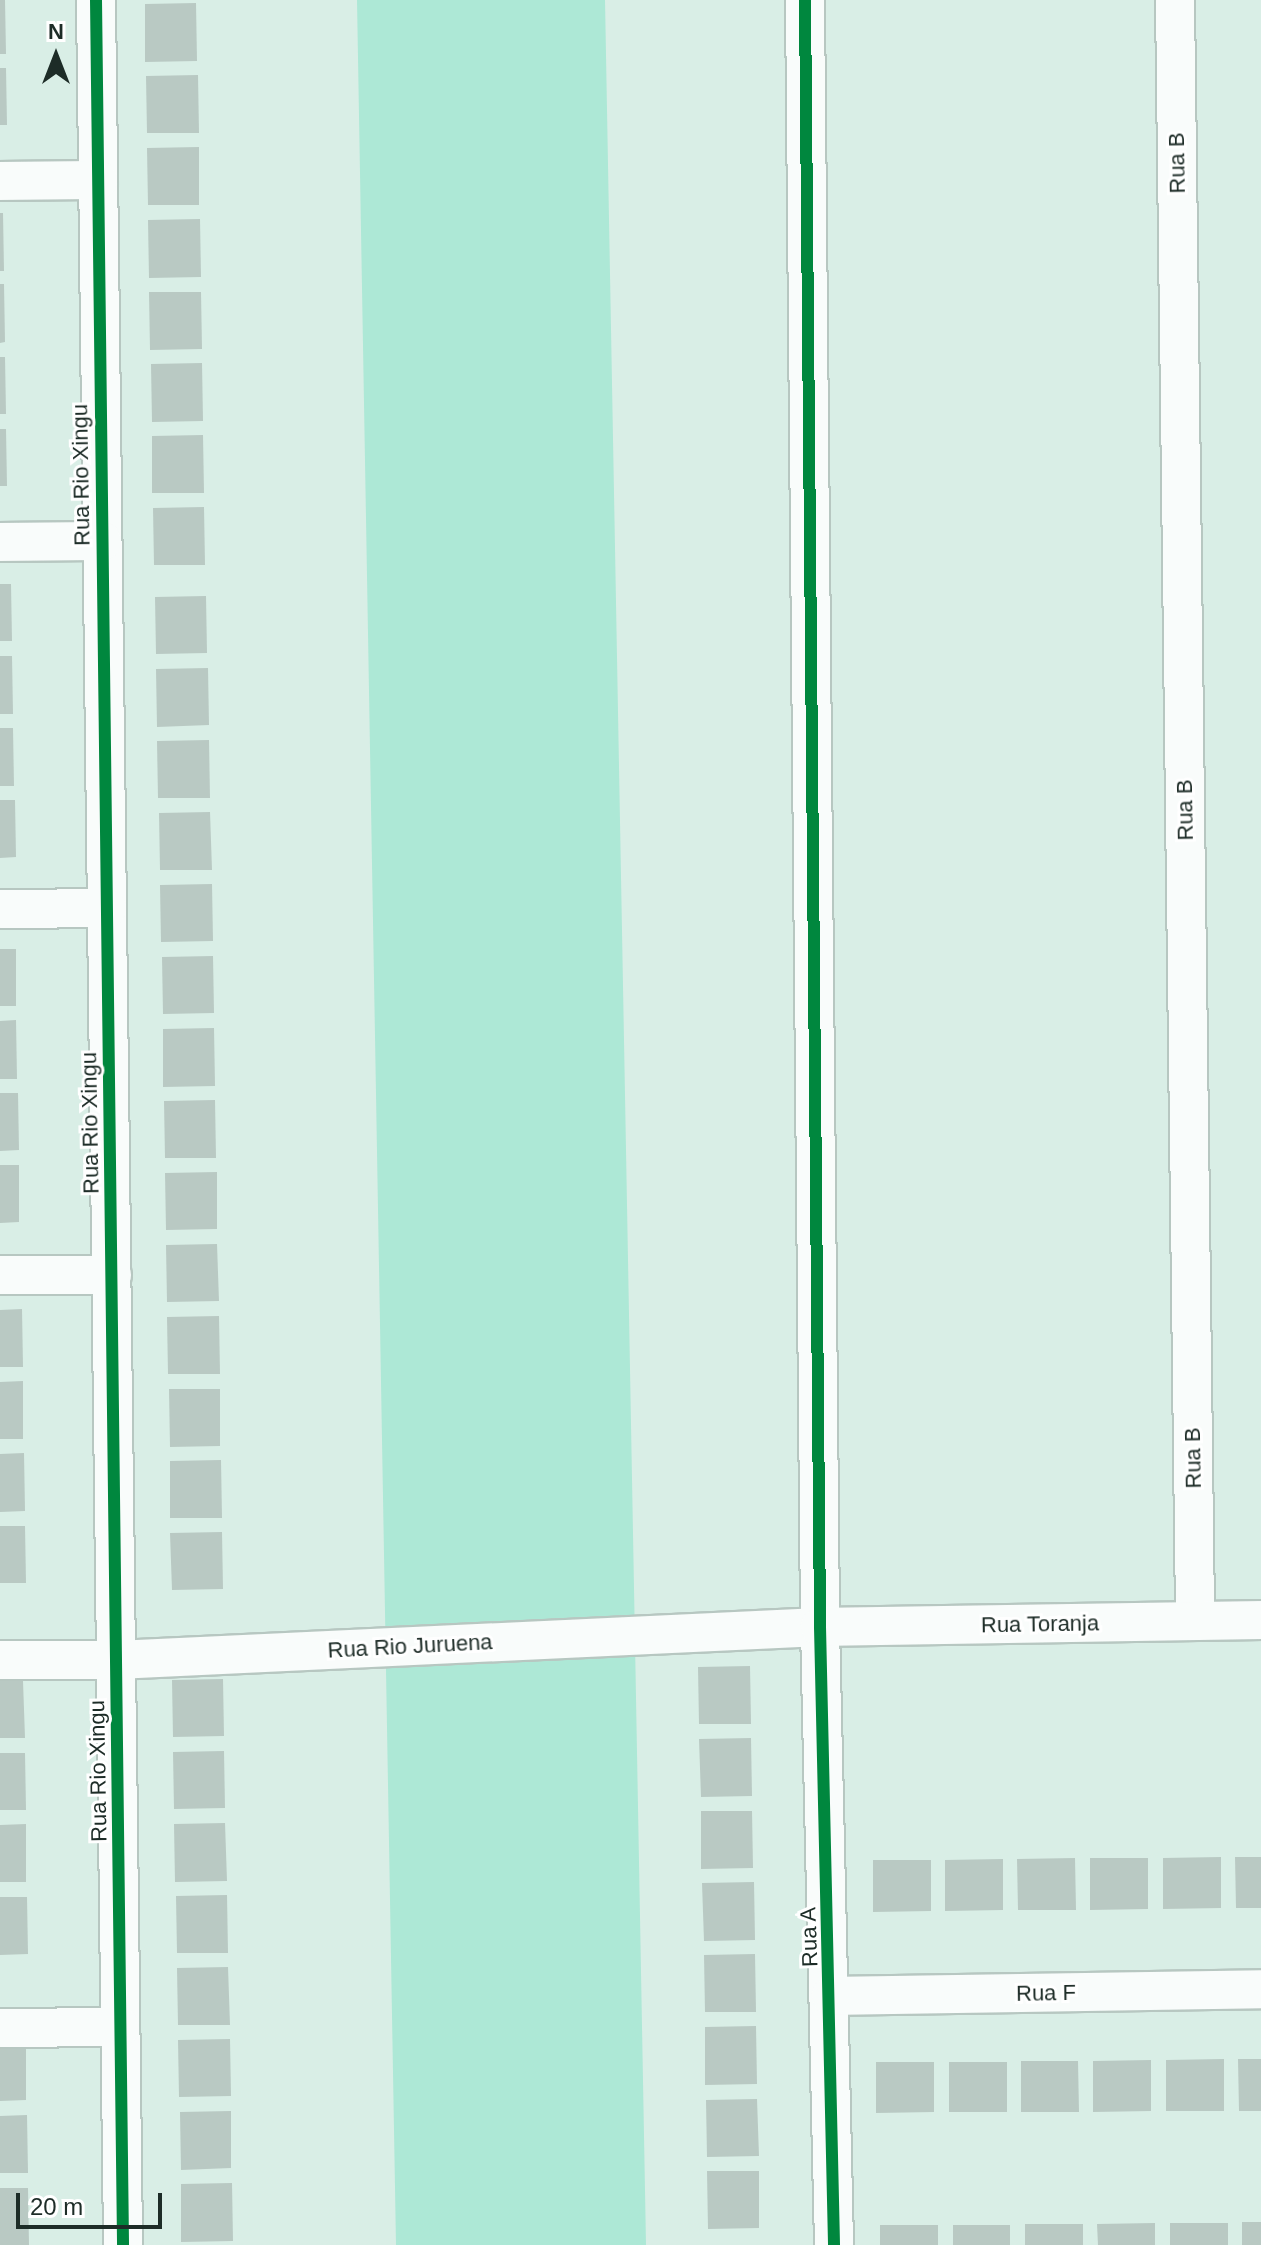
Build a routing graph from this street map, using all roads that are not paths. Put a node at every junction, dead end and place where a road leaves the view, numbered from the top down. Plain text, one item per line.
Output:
1 (96, 0) edge
2 (805, 0) edge
3 (1175, 0) edge
4 (98, 180) junction
5 (0, 181) edge
6 (102, 541) junction
7 (0, 542) edge
8 (107, 908) junction
9 (0, 909) edge
10 (0, 1275) edge
11 (112, 1275) junction
12 (1261, 1620) edge
13 (1195, 1621) junction
14 (820, 1627) junction
15 (0, 1660) edge
16 (116, 1660) junction
17 (1261, 1989) edge
18 (831, 1996) junction
19 (120, 2027) junction
20 (0, 2028) edge
21 (123, 2245) edge
22 (834, 2245) edge

1 - 4 street, Rua Rio Xingu
2 - 14 street, Rua A
3 - 13 street, Rua B
4 - 5 street
4 - 6 street, Rua Rio Xingu
6 - 7 street
6 - 8 street, Rua Rio Xingu
8 - 9 street
8 - 11 street, Rua Rio Xingu
10 - 11 street
11 - 16 street, Rua Rio Xingu
12 - 13 street, Rua Toranja
13 - 14 street, Rua Toranja
14 - 16 street, Rua Rio Juruena
14 - 18 street, Rua A
15 - 16 street, Rua Rio Juruena
16 - 19 street, Rua Rio Xingu
17 - 18 street, Rua F
18 - 22 street, Rua A
19 - 20 street
19 - 21 street, Rua Rio Xingu

